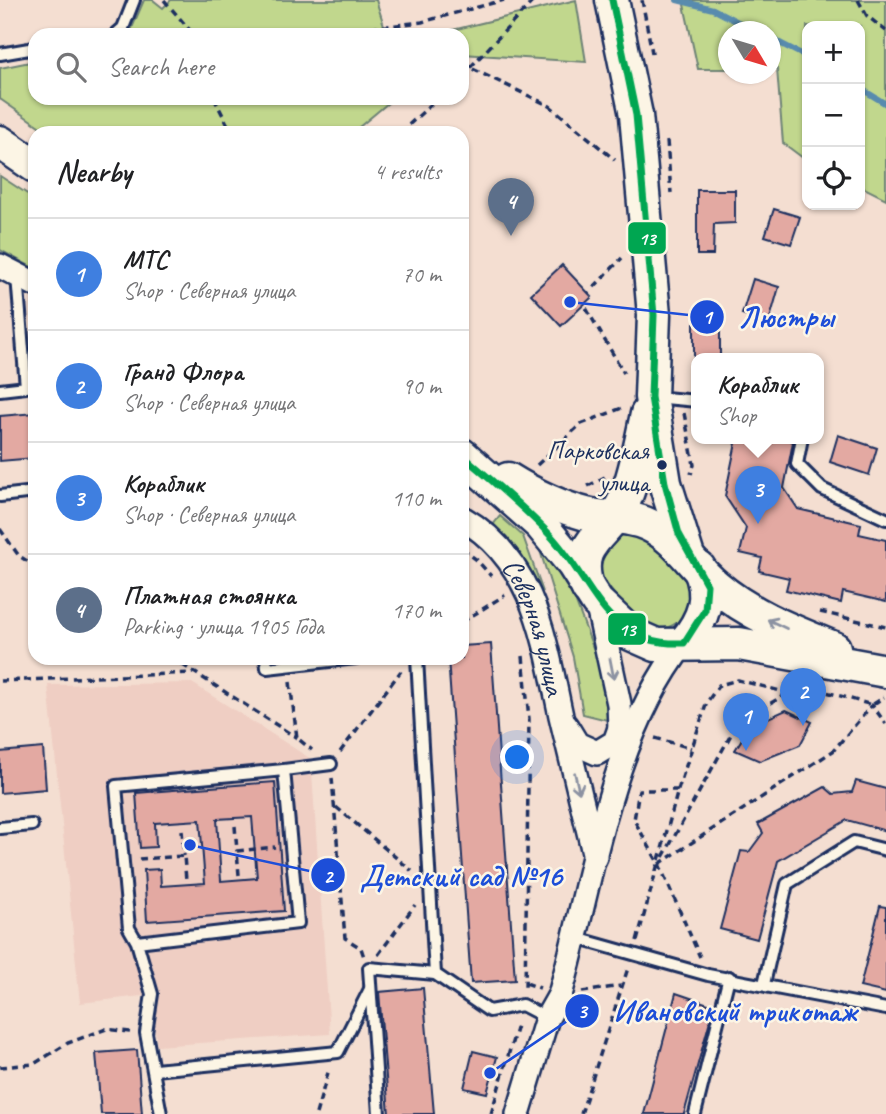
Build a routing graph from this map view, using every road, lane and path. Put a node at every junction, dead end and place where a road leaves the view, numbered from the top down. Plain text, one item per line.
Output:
1 (134, 0) edge
2 (164, 0) edge
3 (504, 0) edge
4 (534, 0) edge
5 (612, 0) edge
6 (858, 0) edge
7 (123, 28) edge
8 (188, 28) edge
9 (370, 28) edge
10 (886, 31) edge
11 (28, 49) edge
12 (0, 54) edge
13 (471, 67) joint
14 (218, 105) edge
15 (430, 105) edge
16 (228, 126) edge
17 (408, 126) edge
18 (0, 142) edge
19 (617, 147) dead end
20 (28, 161) edge
21 (628, 252) dead end
22 (17, 275) edge
23 (594, 287) dead end
24 (586, 308) dead end
25 (630, 369) dead end
26 (0, 390) edge
27 (651, 397) junction
28 (691, 400) edge
29 (627, 417) dead end
30 (801, 444) edge
31 (469, 457) edge
32 (469, 460) edge
33 (532, 469) dead end
34 (622, 476) junction
35 (28, 493) edge
36 (0, 496) edge
37 (574, 496) junction
38 (616, 516) junction
39 (886, 519) edge
40 (469, 523) edge
41 (0, 529) edge
42 (469, 554) edge
43 (693, 560) junction
44 (28, 562) edge
45 (505, 595) junction
46 (593, 596) junction
47 (511, 606) dead end
48 (811, 610) dead end
49 (469, 618) edge
50 (886, 627) edge
51 (684, 643) junction
52 (523, 654) dead end
53 (182, 665) edge
54 (266, 665) edge
55 (296, 665) edge
56 (416, 665) edge
57 (288, 666) junction
58 (403, 669) dead end
59 (886, 670) edge
60 (193, 673) junction
61 (0, 681) edge
62 (788, 693) junction
63 (886, 696) edge
64 (872, 705) junction
65 (562, 717) junction
66 (886, 724) edge
67 (620, 728) junction
68 (297, 738) junction
69 (621, 762) junction
70 (331, 764) junction
71 (284, 770) junction
72 (678, 789) junction
73 (336, 807) junction
74 (32, 825) dead end
75 (235, 826) dead end
76 (0, 828) edge
77 (182, 830) dead end
78 (291, 846) junction
79 (886, 850) edge
80 (237, 851) junction
81 (184, 856) junction
82 (123, 860) junction
83 (596, 860) junction
84 (659, 864) junction
85 (239, 874) dead end
86 (186, 880) dead end
87 (429, 886) junction
88 (576, 938) junction
89 (137, 942) junction
90 (633, 954) junction
91 (369, 968) junction
92 (435, 974) junction
93 (708, 975) junction
94 (729, 976) junction
95 (764, 984) junction
96 (370, 989) junction
97 (523, 1005) junction
98 (886, 1009) edge
99 (547, 1018) junction
100 (146, 1033) junction
101 (338, 1052) junction
102 (0, 1066) edge
103 (155, 1070) junction
104 (161, 1114) edge
105 (316, 1114) edge
106 (379, 1114) edge
107 (491, 1114) edge
108 (518, 1114) edge
109 (581, 1114) edge
110 (695, 1114) edge

1 - 7 lane
2 - 8 path
3 - 9 path
4 - 13 path
5 - 27 main road
6 - 10 path
11 - 12 lane
13 - 19 path
14 - 16 path
15 - 17 path
18 - 20 main road
21 - 23 path
22 - 26 lane
24 - 25 path
27 - 28 lane
27 - 34 main road
27 - 43 main road
29 - 33 path
30 - 39 lane
31 - 37 main road, Северная улица
32 - 46 main road, Северная улица
34 - 37 path
34 - 37 main road
34 - 38 main road
35 - 36 lane
37 - 38 main road, Северная улица
38 - 43 main road, Северная улица
38 - 46 main road
40 - 65 street, Северная улица
41 - 44 path
42 - 45 path
43 - 51 main road
59 -> 43 main road, Северная улица
45 - 47 path
45 - 49 path
46 - 51 main road, Северная улица
46 -> 67 street
48 - 50 path
51 - 59 main road, Северная улица
51 - 69 street
52 - 97 path
53 - 60 path
54 - 57 lane
55 - 57 lane
56 - 87 lane
57 - 68 path
58 - 70 path
60 - 61 path
60 - 68 path
62 - 64 path
62 - 72 path
62 - 84 path
63 - 64 path
64 - 66 path
64 - 84 path
65 - 67 street
65 -> 83 street, Северная улица
67 - 69 street
68 - 70 path
69 - 83 street
70 - 71 lane
70 - 73 path
71 - 78 lane
71 - 82 lane
72 - 84 path
72 - 84 path
73 - 87 path
73 - 91 path
74 - 76 lane
75 - 80 path
77 - 81 path
78 - 80 path
78 - 89 lane
79 - 95 lane
80 - 85 path
81 - 82 path
81 - 86 path
82 - 89 lane
83 - 88 street
84 - 90 path
84 - 93 path
87 - 91 path
87 - 92 lane
88 - 90 lane
88 - 99 street
89 - 100 lane
90 - 93 lane
90 - 109 path
91 - 92 lane
91 - 96 lane
92 - 97 lane
93 - 94 lane
94 - 95 lane
94 - 110 lane
95 - 98 lane
96 - 101 lane
96 - 106 lane
97 - 99 lane
97 - 107 path
99 - 108 street
100 - 102 path
100 - 103 lane
101 - 103 lane
101 - 105 path
103 - 104 lane

